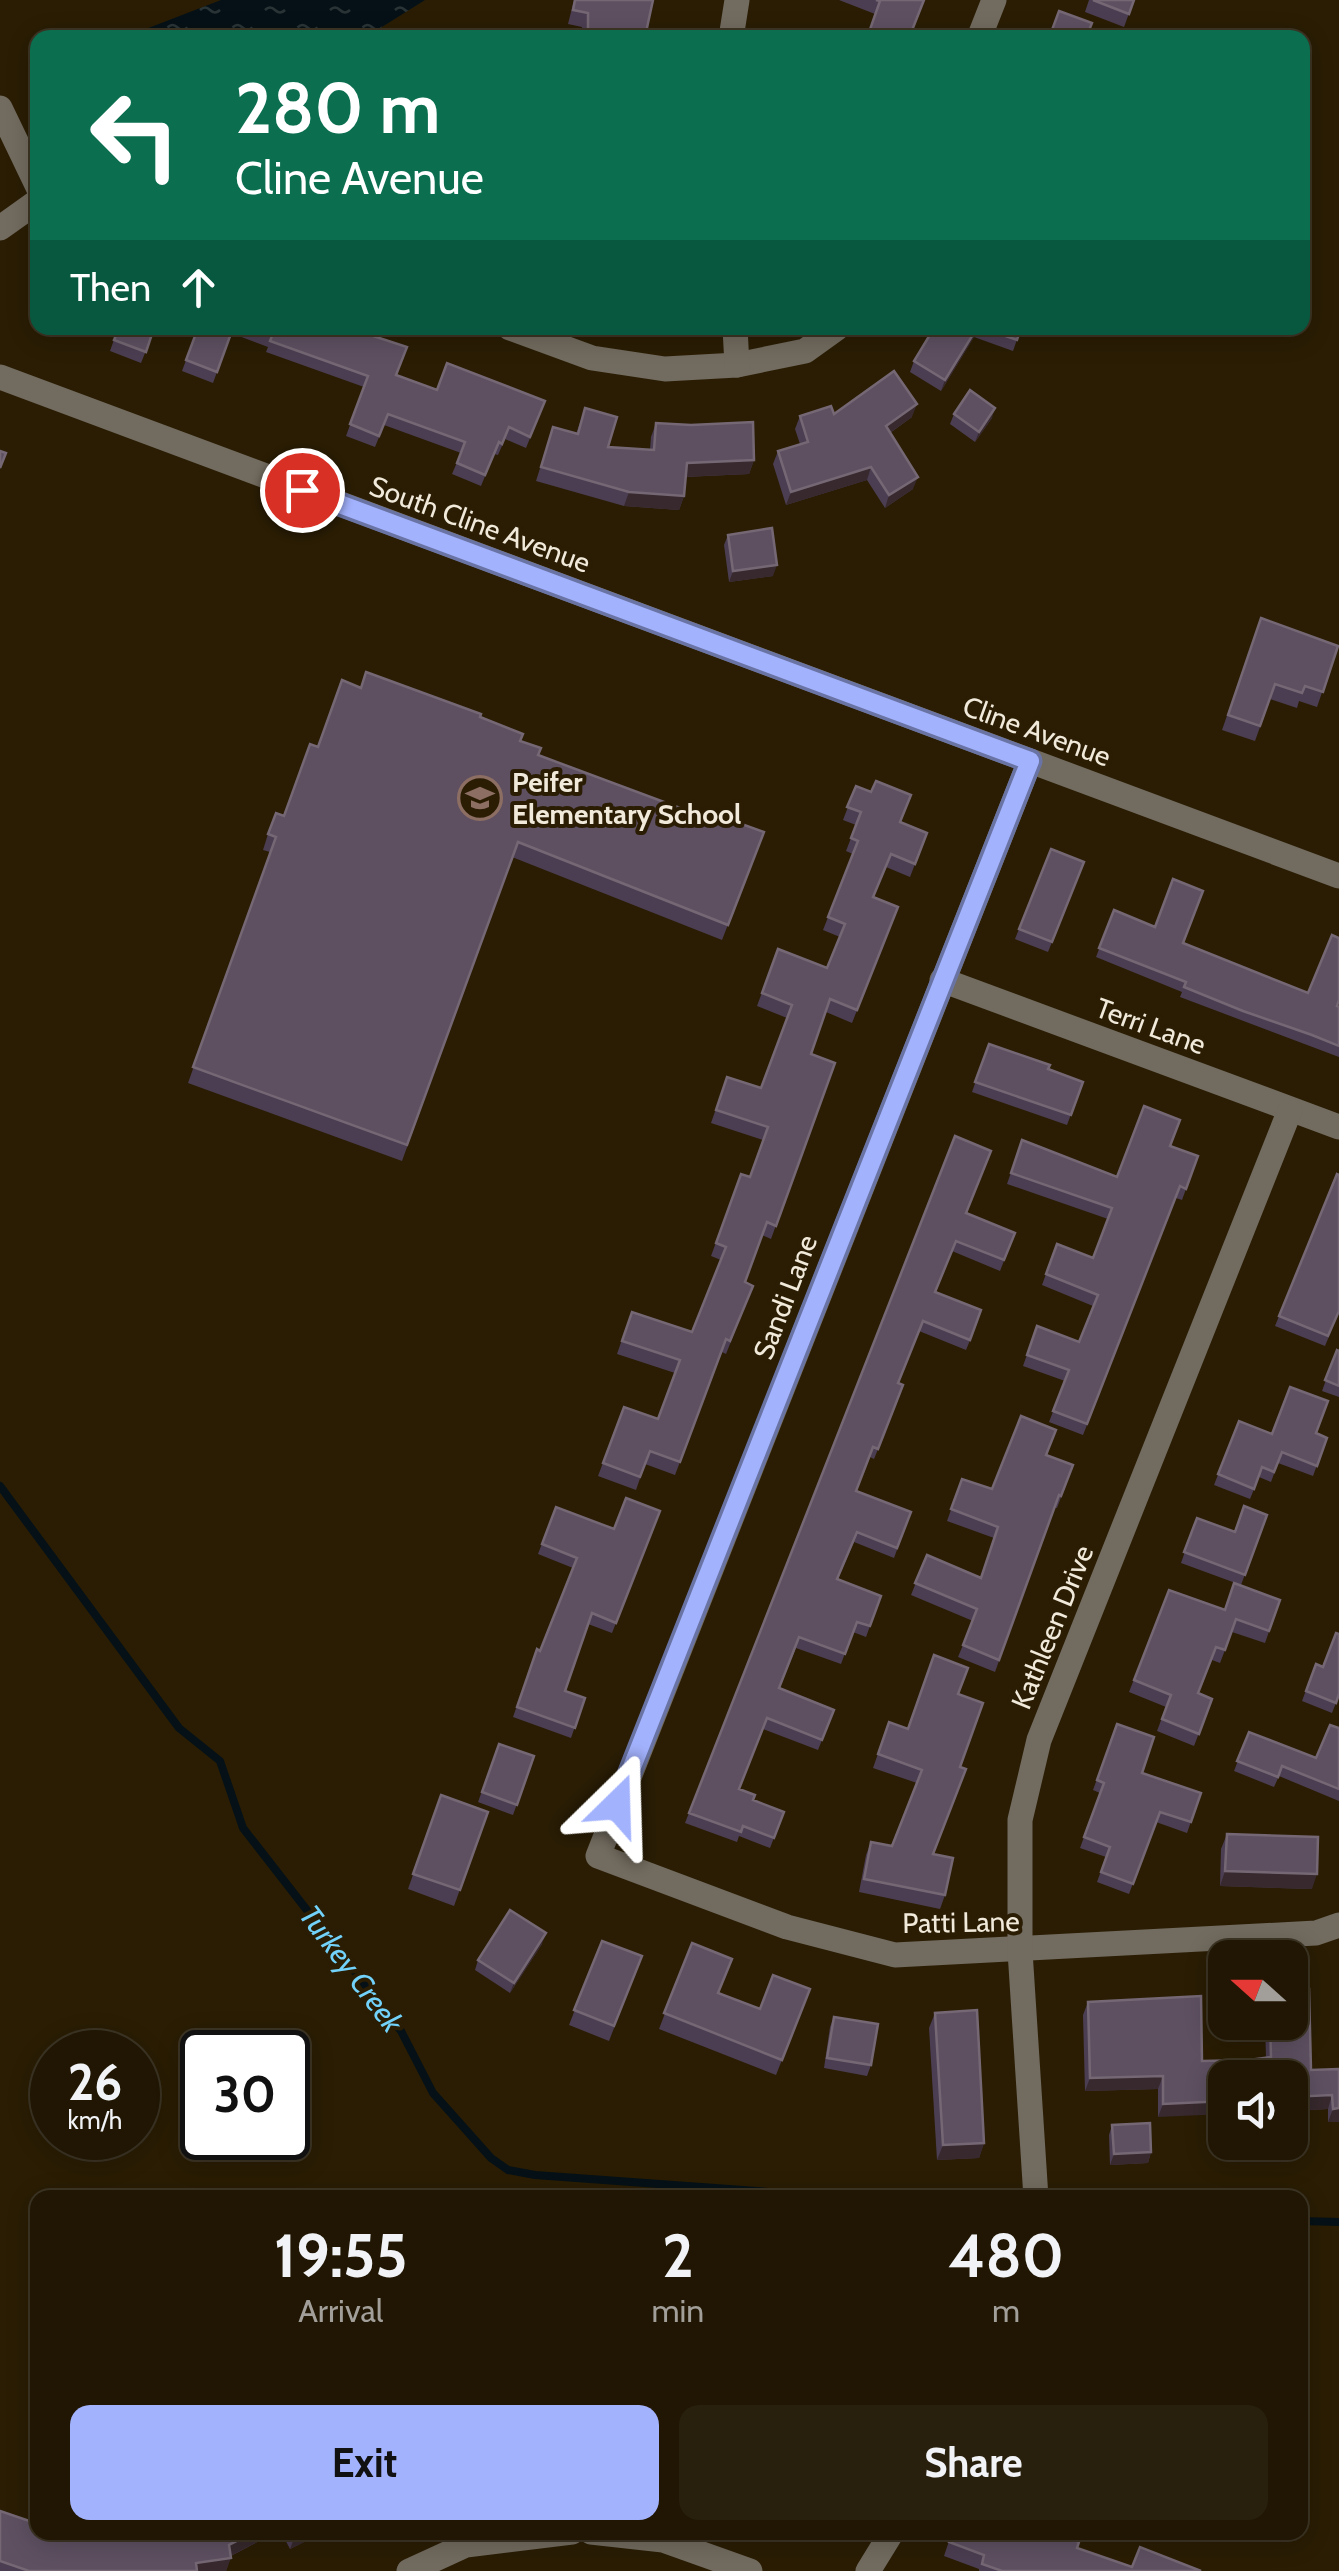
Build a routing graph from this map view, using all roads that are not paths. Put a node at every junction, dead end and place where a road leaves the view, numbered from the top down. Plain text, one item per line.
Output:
1 (736, 0) edge
2 (994, 0) edge
3 (732, 30) edge
4 (982, 30) edge
5 (0, 108) edge
6 (30, 170) edge
7 (30, 207) edge
8 (0, 228) edge
9 (529, 335) edge
10 (735, 335) edge
11 (827, 335) edge
12 (737, 365) junction
13 (0, 377) edge
14 (714, 644) joint
15 (1030, 761) junction
16 (1339, 876) edge
17 (942, 980) junction
18 (1290, 1110) junction
19 (1339, 1127) edge
20 (598, 1856) joint
21 (1339, 1925) edge
22 (1020, 1951) junction
23 (1035, 2190) edge
24 (507, 2540) edge
25 (663, 2540) edge
26 (887, 2540) edge
27 (409, 2571) edge
28 (750, 2571) edge
29 (868, 2571) edge

1 - 3 street
2 - 4 street
5 - 6 street
7 - 8 street
9 - 12 street
10 - 12 street
11 - 12 street
13 - 14 street, South Cline Avenue
14 - 15 street, Cline Avenue
15 - 16 street, Cline Avenue
15 - 17 street, Sandi Lane
17 - 18 street, Terri Lane
17 - 20 street, Sandi Lane
18 - 19 street, Terri Lane
18 - 22 street, Kathleen Drive
20 - 22 street, Patti Lane
21 - 22 street, Patti Lane
22 - 23 street, Kathleen Drive
24 - 27 street
25 - 28 street
26 - 29 street

